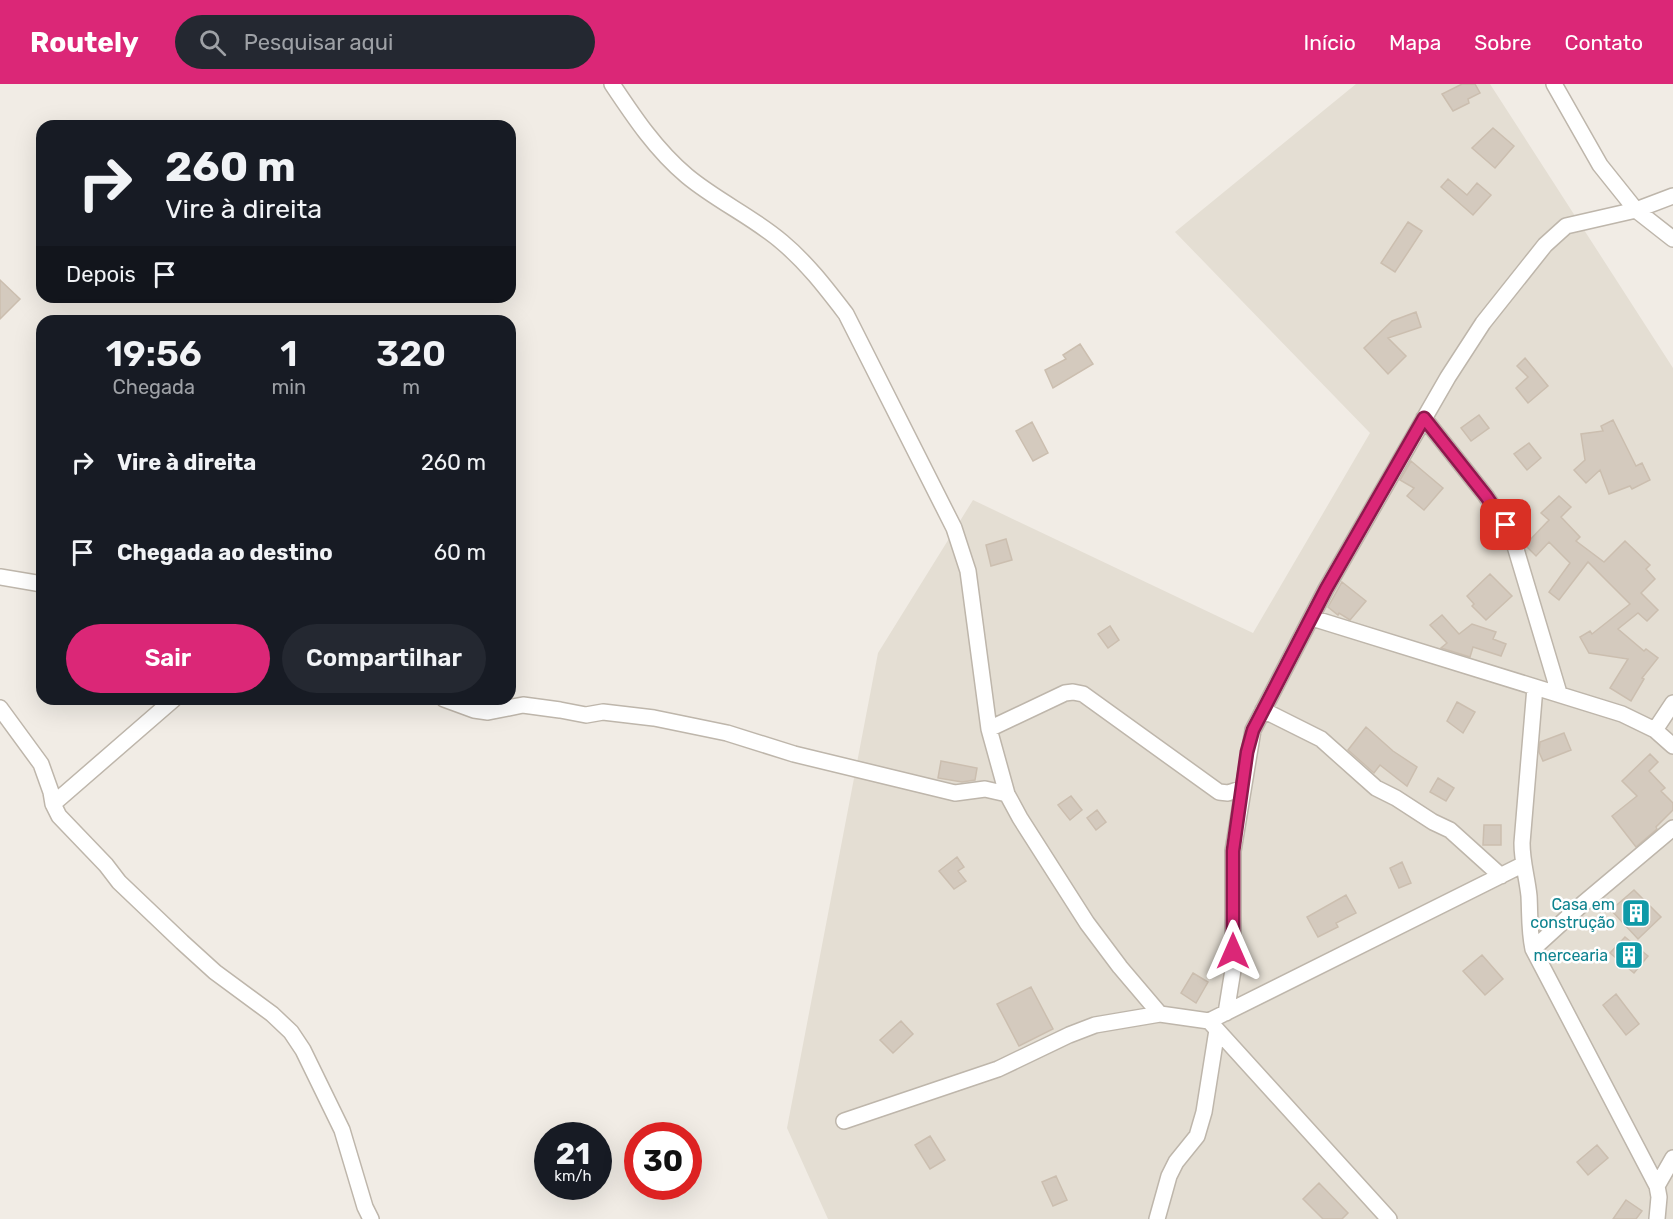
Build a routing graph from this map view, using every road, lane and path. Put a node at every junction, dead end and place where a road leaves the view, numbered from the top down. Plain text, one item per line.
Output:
1 (612, 84) edge
2 (1554, 84) edge
3 (1673, 196) edge
4 (1636, 210) junction
5 (1673, 239) edge
6 (1424, 418) junction
7 (0, 577) edge
8 (36, 583) edge
9 (1312, 618) junction
10 (1535, 687) junction
11 (1559, 693) junction
12 (1673, 703) edge
13 (167, 705) edge
14 (462, 705) edge
15 (0, 708) edge
16 (1263, 710) junction
17 (989, 729) junction
18 (1655, 730) junction
19 (1673, 746) edge
20 (1243, 788) junction
21 (1007, 794) junction
22 (53, 804) junction
23 (1673, 828) edge
24 (1522, 865) junction
25 (1501, 876) junction
26 (1533, 949) junction
27 (1226, 1013) junction
28 (1160, 1014) junction
29 (1213, 1025) junction
30 (844, 1121) dead end
31 (1673, 1158) edge
32 (1657, 1186) junction
33 (370, 1219) edge
34 (1156, 1219) edge
35 (1389, 1219) edge
36 (1657, 1219) edge

1 - 17 street
2 - 4 street
3 - 4 street
4 - 5 street
4 - 6 street
6 - 9 street
6 - 11 street
7 - 8 street
9 - 10 street
9 - 16 street
10 - 11 street
10 - 24 street
11 - 18 street
12 - 18 street
13 - 22 street
14 - 21 street
15 - 22 street
16 - 20 street
16 - 25 street
17 - 20 street
17 - 21 street
18 - 19 street
20 - 27 street
21 - 28 street
22 - 33 street
23 - 26 street
24 - 25 street
24 - 26 street
25 - 27 street
26 - 32 street
27 - 29 street
28 - 29 street
28 - 30 street
29 - 34 street
29 - 35 street
31 - 32 street
32 - 36 street

